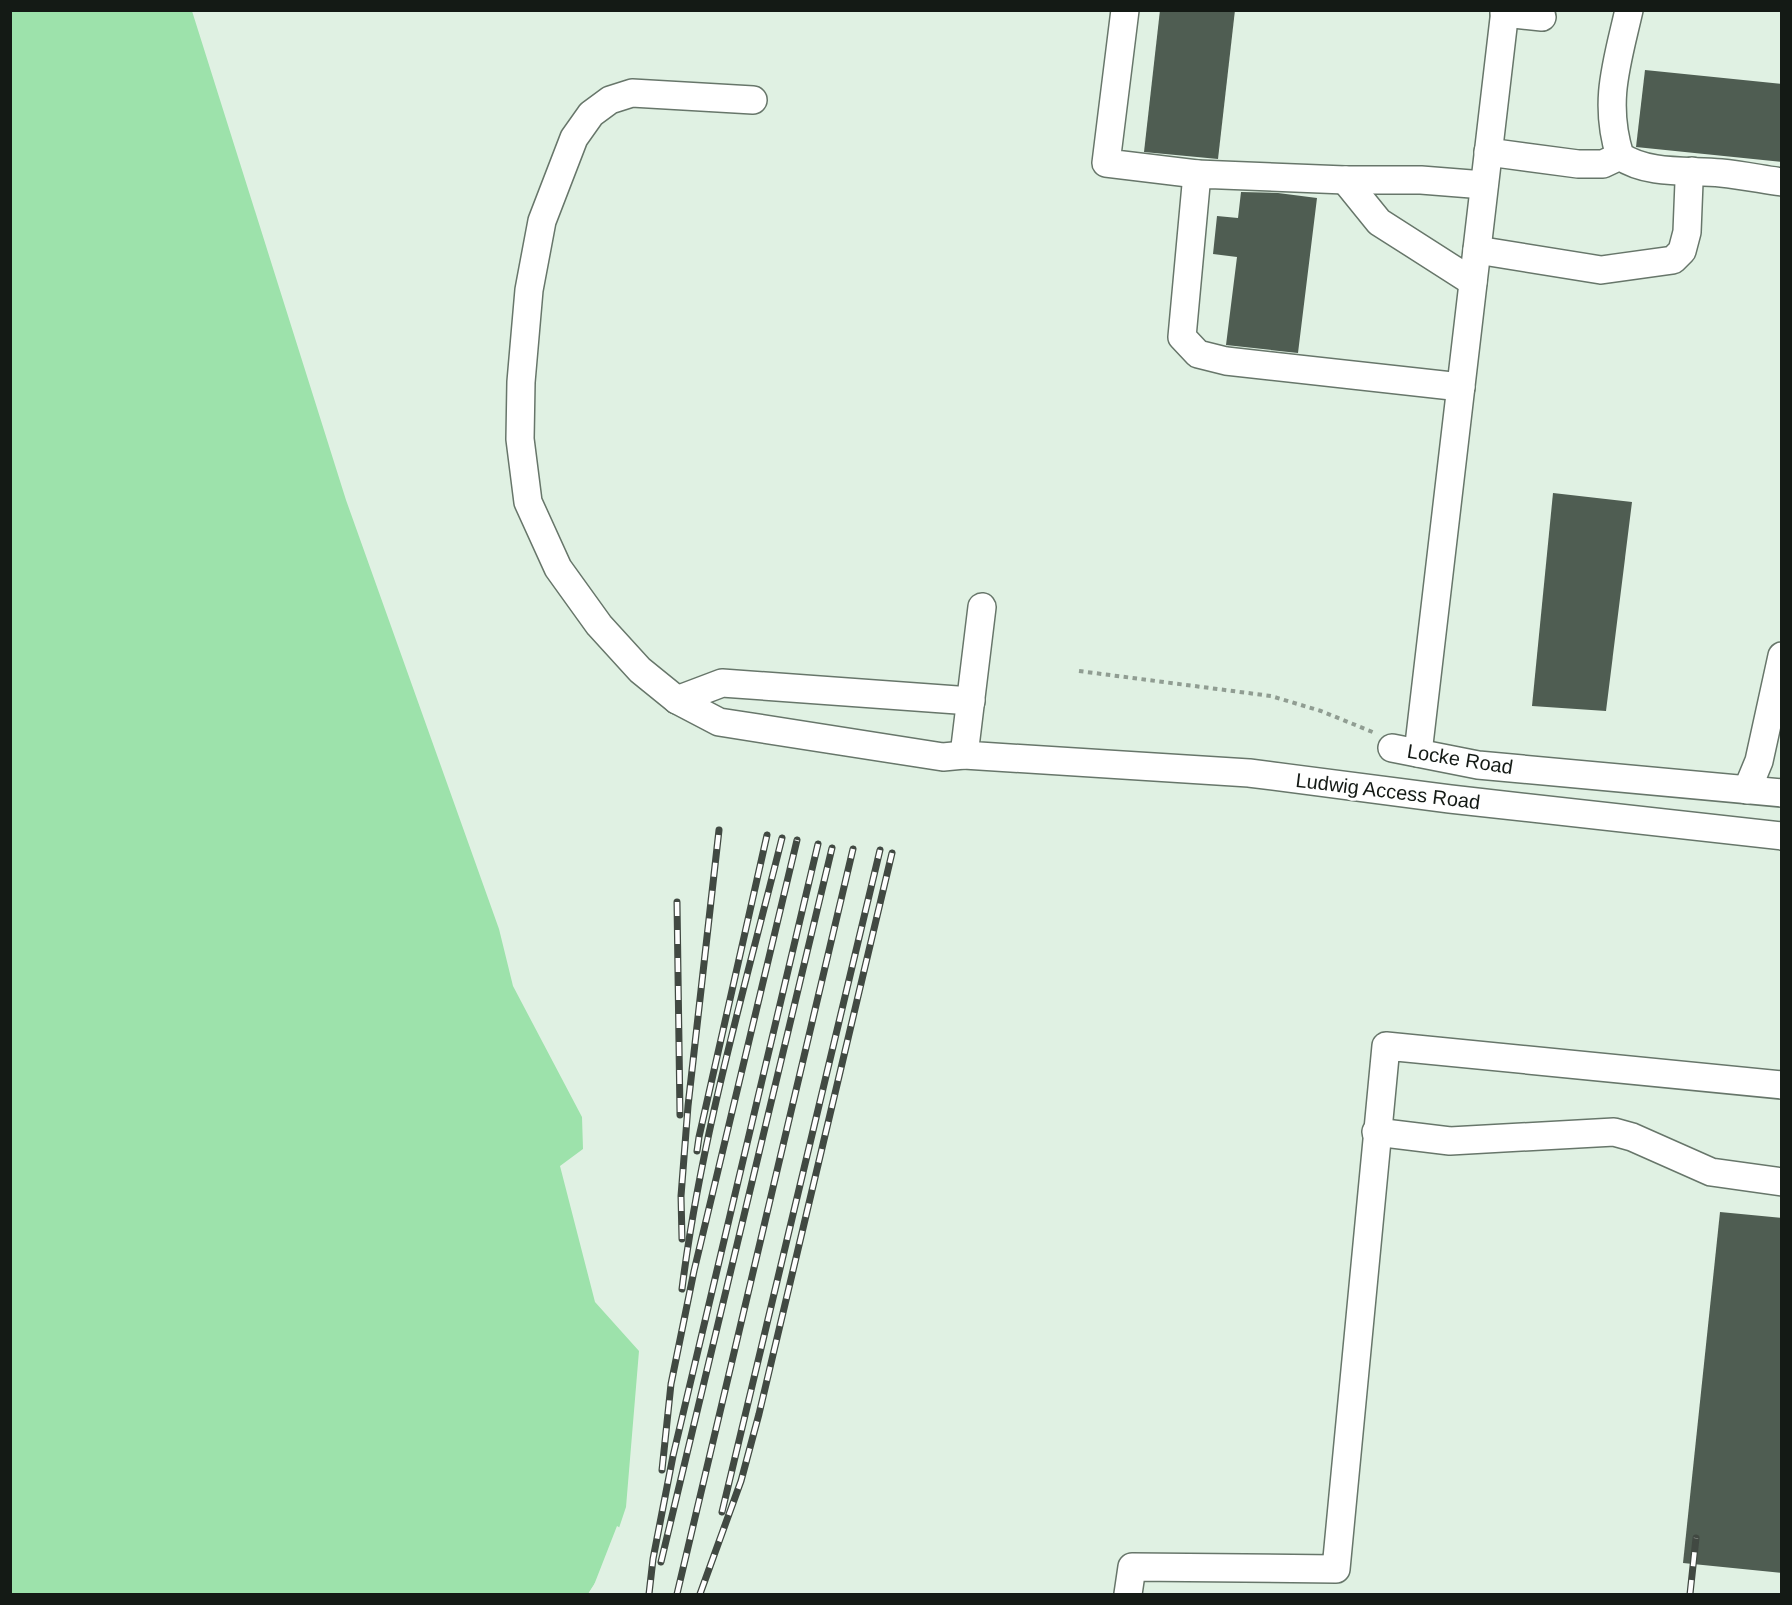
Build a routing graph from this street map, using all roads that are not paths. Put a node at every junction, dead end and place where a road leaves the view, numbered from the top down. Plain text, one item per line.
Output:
1 (1125, 10) edge
2 (1629, 10) edge
3 (1504, 12) edge
4 (1542, 17) dead end
5 (753, 100) dead end
6 (1488, 152) junction
7 (1620, 156) junction
8 (1692, 171) junction
9 (1197, 174) junction
10 (1346, 180) junction
11 (1782, 182) edge
12 (1484, 185) junction
13 (1477, 250) junction
14 (1473, 282) junction
15 (1461, 387) junction
16 (982, 607) dead end
17 (1782, 656) edge
18 (677, 700) junction
19 (970, 701) junction
20 (1392, 748) road end
21 (1418, 753) junction
22 (964, 755) junction
23 (1747, 790) junction
24 (1782, 793) edge
25 (1782, 836) edge
26 (1782, 1085) edge
27 (1376, 1132) junction
28 (1782, 1182) edge
29 (1128, 1594) edge

1 - 9 street
2 - 7 street
3 - 4 street
3 - 6 street
5 - 18 street, Ludwig Access Road
6 - 7 street
6 - 12 street
7 - 8 street
8 - 11 street
8 - 13 street
9 - 10 street
9 - 15 street
10 - 12 street
10 - 14 street
12 - 13 street
13 - 14 street
14 - 15 street
15 - 21 street
16 - 19 street
17 - 23 street
18 - 19 street
18 - 22 street, Ludwig Access Road
19 - 22 street
20 - 21 street, Locke Road
21 - 23 street, Locke Road
22 - 25 street, Ludwig Access Road
23 - 24 street, Locke Road
26 - 27 street
27 - 28 street
27 - 29 street

